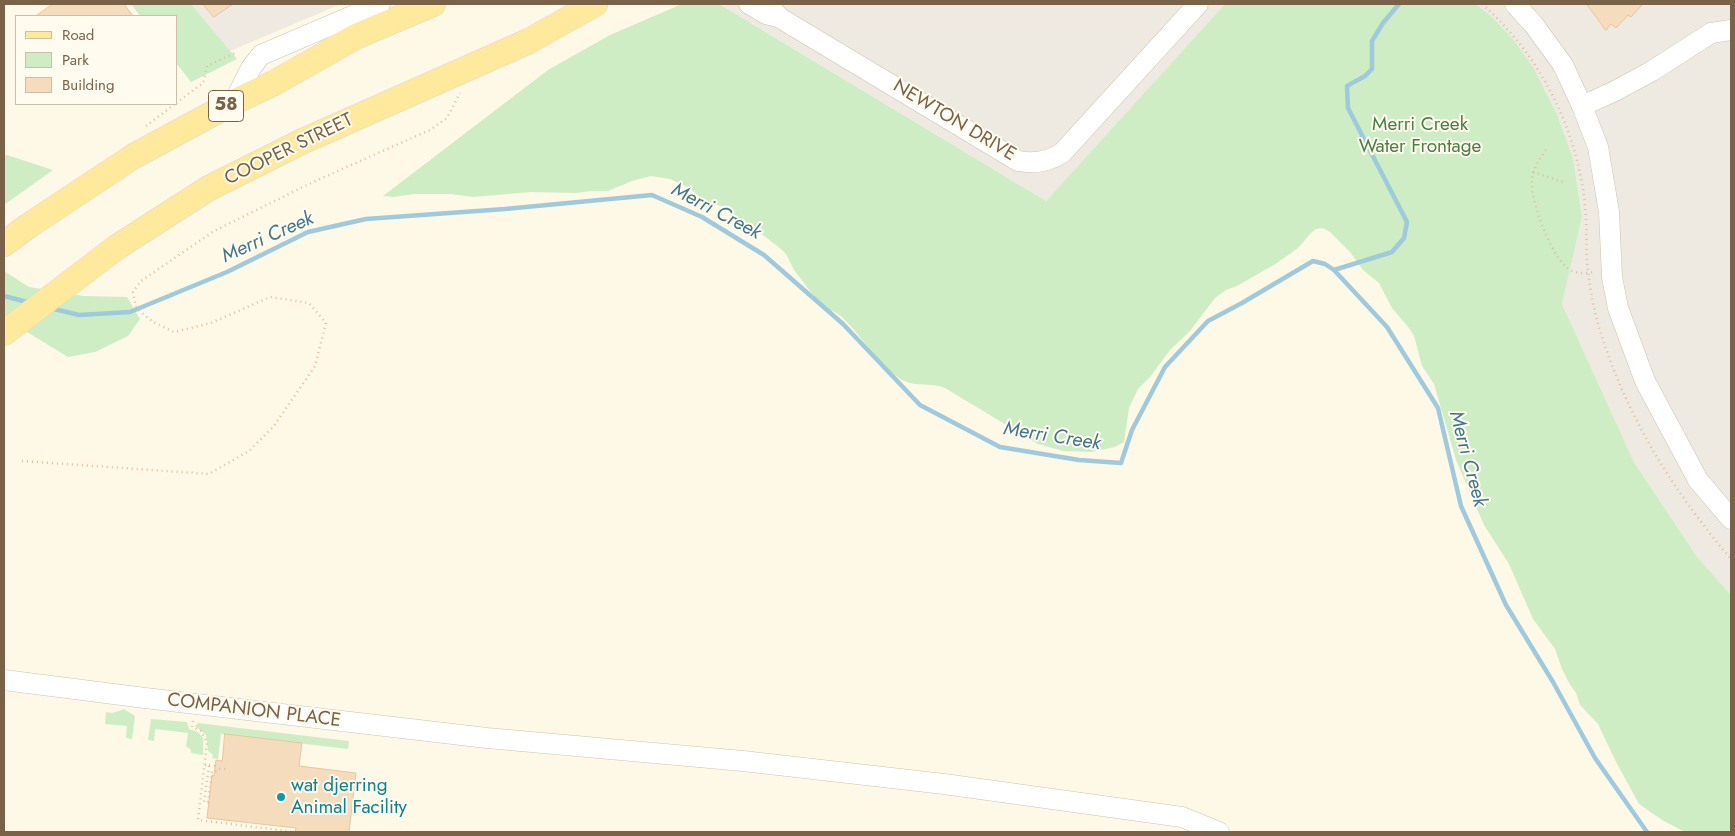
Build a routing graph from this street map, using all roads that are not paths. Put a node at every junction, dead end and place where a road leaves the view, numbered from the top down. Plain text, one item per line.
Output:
1 (380, 4) edge
2 (433, 4) edge
3 (595, 4) edge
4 (750, 4) edge
5 (1198, 4) edge
6 (1515, 4) edge
7 (774, 11) edge
8 (1731, 30) edge
9 (234, 102) junction
10 (1582, 106) junction
11 (4, 244) edge
12 (4, 333) edge
13 (1731, 519) edge
14 (4, 680) edge
15 (1219, 832) edge

1 - 9 street
2 - 9 main road, 58
3 - 12 main road, COOPER STREET
4 - 7 street, NEWTON DRIVE
5 - 7 street, NEWTON DRIVE
6 - 10 street
8 - 10 street
9 - 11 main road, 58
10 - 13 street
14 - 15 street, COMPANION PLACE

